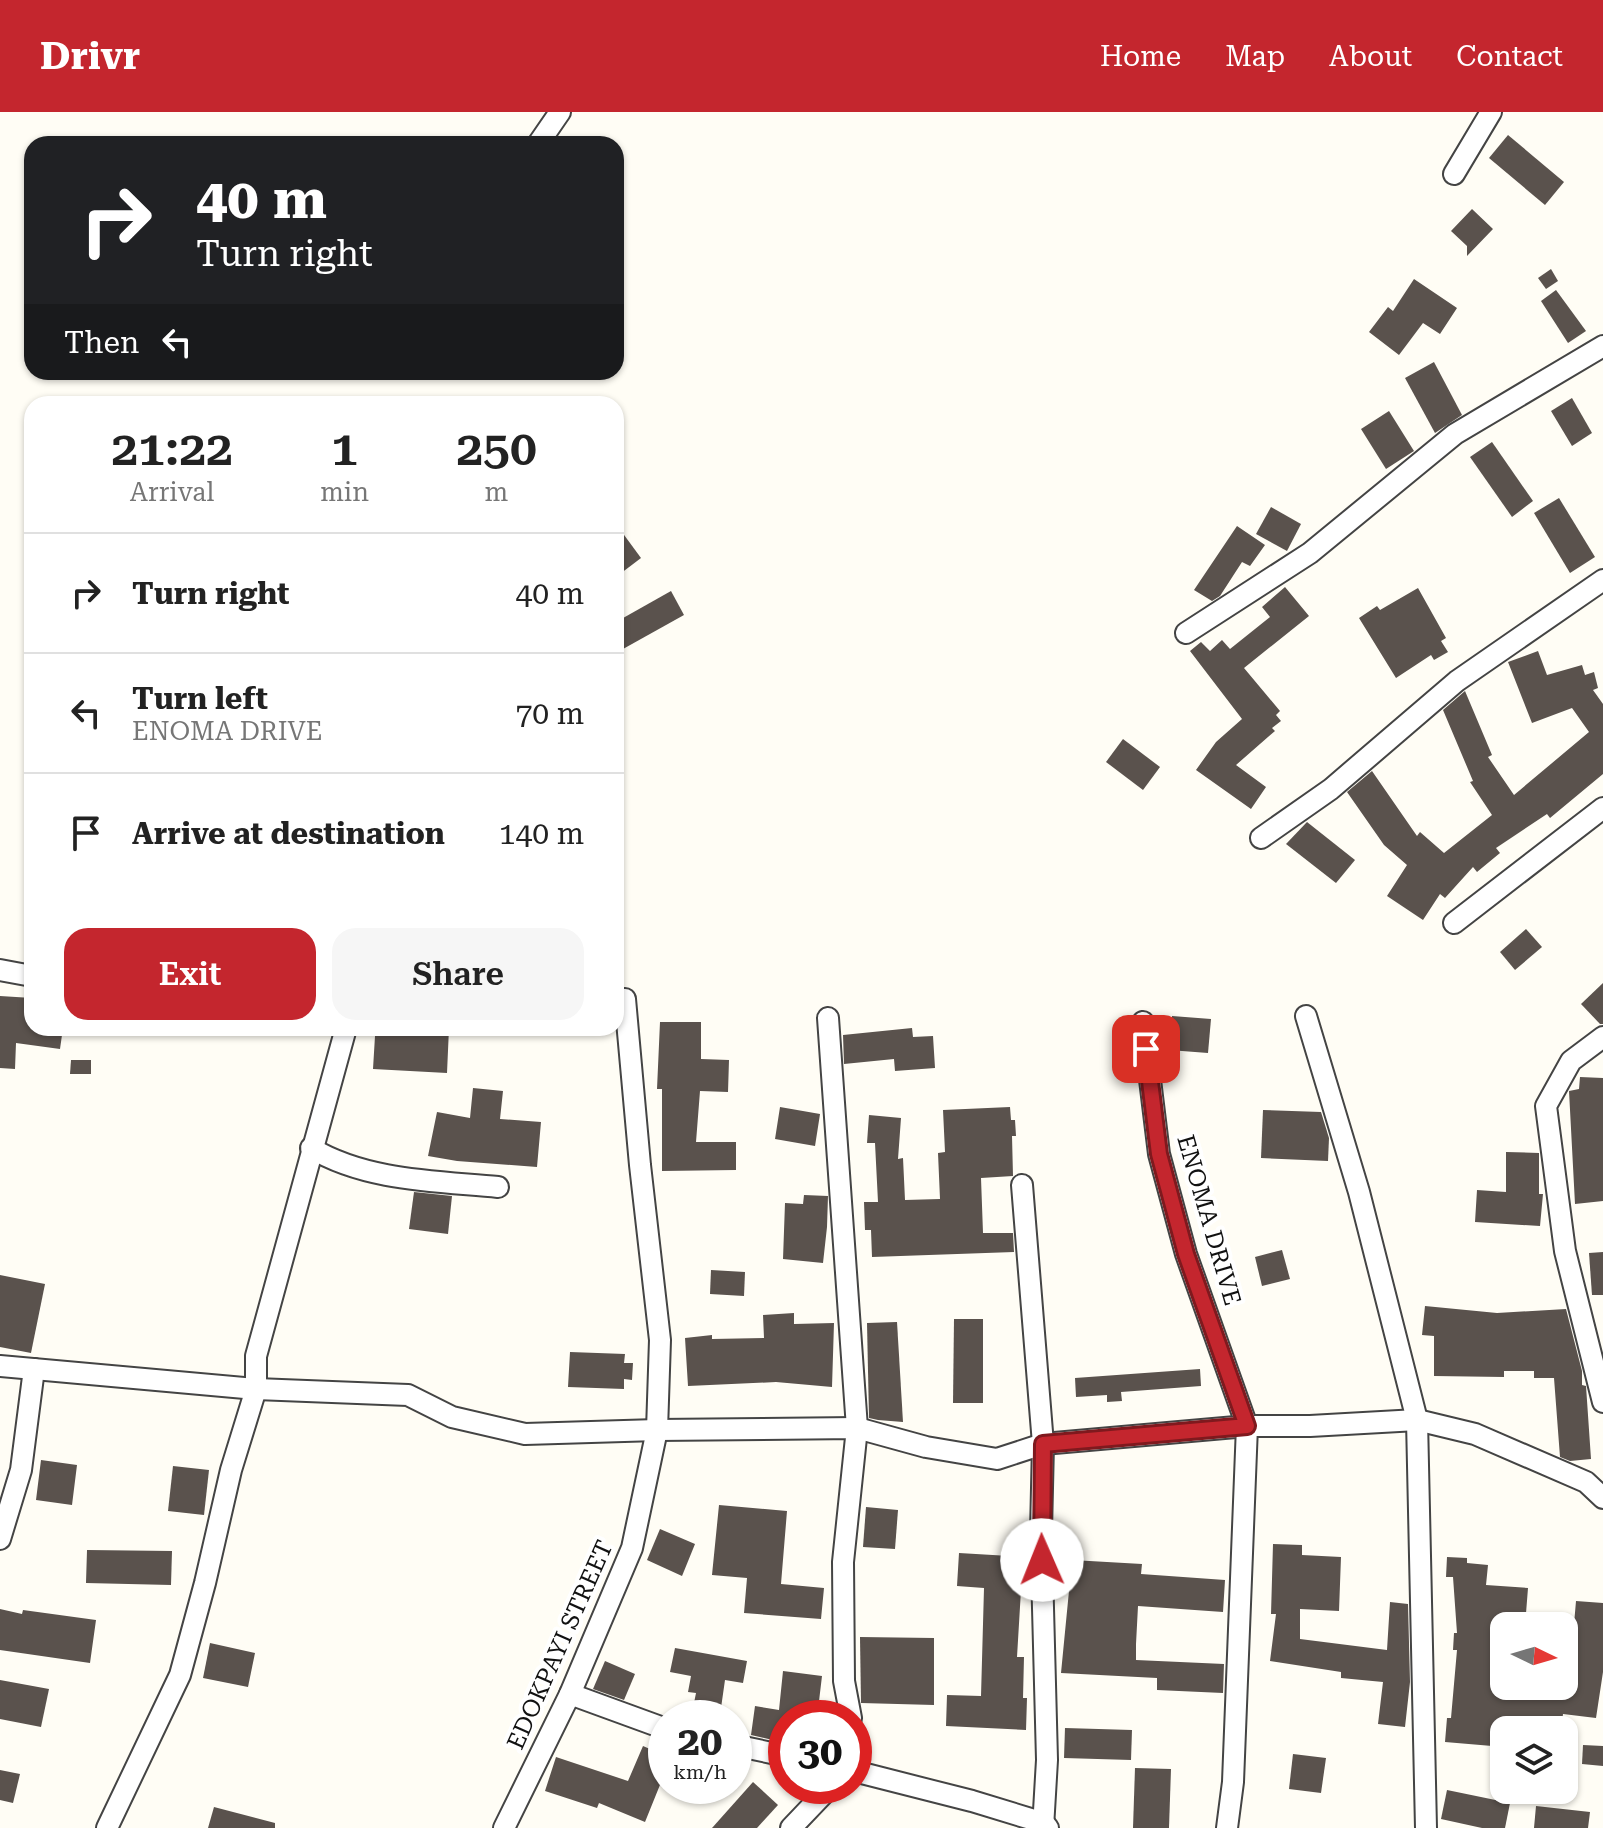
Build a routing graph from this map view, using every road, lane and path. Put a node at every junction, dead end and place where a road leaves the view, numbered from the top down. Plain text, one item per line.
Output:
1 (560, 112) edge
2 (1491, 112) edge
3 (544, 136) edge
4 (1454, 174) dead end
5 (1603, 346) edge
6 (1603, 580) edge
7 (1186, 633) dead end
8 (1603, 808) edge
9 (1261, 838) dead end
10 (1454, 923) dead end
11 (0, 970) edge
12 (24, 974) edge
13 (625, 999) dead end
14 (1306, 1016) dead end
15 (828, 1018) dead end
16 (1143, 1022) dead end
17 (344, 1036) edge
18 (1603, 1037) edge
19 (311, 1148) junction
20 (1022, 1185) dead end
21 (498, 1187) dead end
22 (1582, 1309) junction
23 (1603, 1309) edge
24 (0, 1366) edge
25 (34, 1369) junction
26 (256, 1389) junction
27 (1603, 1402) edge
28 (1417, 1420) junction
29 (1247, 1426) junction
30 (857, 1428) junction
31 (657, 1430) junction
32 (1043, 1444) junction
33 (1603, 1498) edge
34 (0, 1539) edge
35 (570, 1694) junction
36 (848, 1700) edge
37 (648, 1722) edge
38 (872, 1776) edge
39 (814, 1804) edge
40 (1045, 1826) edge
41 (107, 1828) edge
42 (504, 1828) edge
43 (791, 1828) edge
44 (1227, 1828) edge
45 (1426, 1828) edge

1 - 3 street
2 - 4 street
5 - 7 street
6 - 9 street
8 - 10 street
11 - 12 street
13 - 31 street, EDOKPAYI STREET
14 - 28 street
15 - 30 street
16 - 29 street, ENOMA DRIVE
17 - 19 street
18 - 22 street
19 - 21 street
19 - 26 street
20 - 32 street
22 - 23 street
22 - 27 street
24 - 25 street
25 - 26 street
25 - 34 street
26 - 31 street
26 - 41 street
28 - 29 street
28 - 33 street
28 - 45 street
29 - 32 street
29 - 44 street
30 - 31 street
30 - 32 street
30 - 36 street
31 - 35 street, EDOKPAYI STREET
32 - 40 street
35 - 37 street
35 - 42 street, EDOKPAYI STREET
38 - 40 street
39 - 43 street

